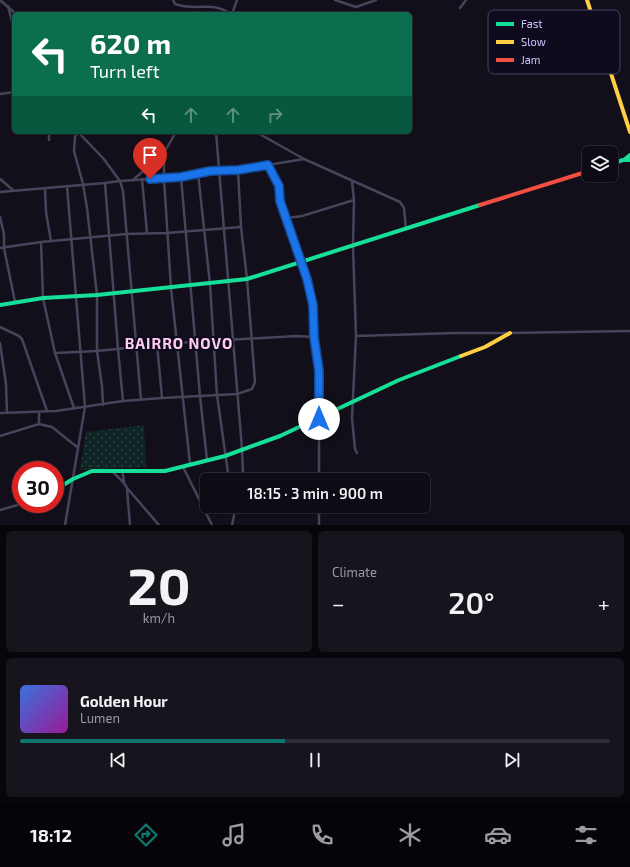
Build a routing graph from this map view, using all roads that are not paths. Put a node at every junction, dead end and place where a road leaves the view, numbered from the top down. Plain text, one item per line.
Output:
1 (173, 0) edge
2 (237, 0) edge
3 (335, 0) edge
4 (366, 0) edge
5 (376, 0) edge
6 (466, 0) edge
7 (587, 0) edge
8 (1, 2) edge
9 (367, 4) junction
10 (8, 6) junction
11 (460, 8) dead end
12 (590, 10) edge
13 (14, 12) edge
14 (229, 12) edge
15 (232, 12) edge
16 (12, 22) edge
17 (611, 74) edge
18 (12, 92) edge
19 (0, 94) edge
20 (630, 132) edge
21 (50, 134) edge
22 (76, 134) edge
23 (80, 134) edge
24 (175, 134) edge
25 (216, 134) edge
26 (260, 134) edge
27 (48, 140) dead end
28 (164, 153) junction
29 (630, 155) edge
30 (304, 159) junction
31 (623, 160) junction
32 (630, 160) edge
33 (618, 162) edge
34 (268, 165) junction
35 (238, 170) junction
36 (220, 171) junction
37 (198, 173) junction
38 (582, 173) edge
39 (181, 177) junction
40 (0, 179) edge
41 (164, 179) junction
42 (134, 180) junction
43 (142, 180) junction
44 (120, 181) junction
45 (352, 181) junction
46 (105, 183) junction
47 (83, 184) junction
48 (67, 186) junction
49 (45, 188) junction
50 (13, 190) junction
51 (0, 192) edge
52 (354, 200) junction
53 (0, 218) edge
54 (287, 218) junction
55 (241, 227) junction
56 (223, 228) junction
57 (204, 229) junction
58 (406, 229) junction
59 (185, 231) junction
60 (147, 233) junction
61 (167, 233) junction
62 (126, 234) junction
63 (108, 236) junction
64 (90, 238) junction
65 (71, 239) junction
66 (51, 241) junction
67 (41, 242) junction
68 (353, 246) junction
69 (0, 248) edge
70 (4, 248) junction
71 (301, 262) junction
72 (247, 279) junction
73 (229, 282) junction
74 (210, 284) junction
75 (191, 286) junction
76 (171, 288) junction
77 (132, 291) junction
78 (114, 293) junction
79 (96, 295) junction
80 (75, 296) junction
81 (43, 298) junction
82 (15, 302) junction
83 (0, 305) edge
84 (0, 327) edge
85 (630, 331) edge
86 (510, 333) junction
87 (356, 336) junction
88 (314, 337) junction
89 (251, 339) junction
90 (233, 340) junction
91 (214, 341) junction
92 (196, 342) junction
93 (0, 343) edge
94 (177, 343) junction
95 (157, 344) junction
96 (136, 346) junction
97 (118, 348) junction
98 (97, 351) junction
99 (80, 352) junction
100 (56, 353) junction
101 (237, 394) junction
102 (217, 395) junction
103 (200, 396) junction
104 (182, 397) junction
105 (162, 398) junction
106 (141, 400) junction
107 (354, 400) junction
108 (124, 401) junction
109 (103, 405) junction
110 (85, 407) junction
111 (74, 408) junction
112 (47, 411) junction
113 (7, 412) junction
114 (39, 412) junction
115 (0, 413) edge
116 (319, 419) junction
117 (39, 424) junction
118 (0, 436) edge
119 (77, 448) junction
120 (242, 449) junction
121 (357, 453) dead end
122 (225, 456) junction
123 (207, 460) junction
124 (190, 464) junction
125 (183, 467) junction
126 (122, 470) junction
127 (113, 472) junction
128 (228, 473) edge
129 (243, 473) edge
130 (319, 473) edge
131 (73, 480) junction
132 (124, 483) junction
133 (64, 485) edge
134 (127, 488) junction
135 (12, 507) edge
136 (0, 510) edge
137 (235, 513) edge
138 (319, 513) edge
139 (234, 518) junction
140 (65, 525) edge
141 (130, 525) edge
142 (159, 525) edge
143 (212, 525) edge
144 (232, 525) edge
145 (236, 525) edge
146 (319, 525) edge

1 - 14 street
2 - 15 street
3 - 9 street
4 - 9 street
5 - 9 street
6 - 11 street
7 - 12 street
8 - 10 street
10 - 13 street
10 - 16 street
17 - 20 street
18 - 19 street
21 - 27 street
22 - 47 street
23 - 44 street
24 - 28 street
25 - 36 street
26 - 30 street
28 - 41 street
28 - 42 street
29 - 31 street
30 - 34 street
30 - 45 street
31 - 32 street
31 - 33 street
34 - 35 street
34 - 54 street
35 - 36 street
35 - 55 street
36 - 37 street
36 - 56 street
37 - 39 street
37 - 57 street
38 - 58 street
39 - 41 street
39 - 59 street
40 - 50 street
41 - 43 street
41 - 61 street
42 - 43 street
42 - 44 street
43 - 60 street
44 - 46 street
44 - 62 street
45 - 52 street
45 - 58 street
46 - 47 street
46 - 63 street
47 - 48 street
47 - 64 street
48 - 49 street
48 - 65 street
49 - 50 street
49 - 66 street
50 - 51 street
52 - 54 street
52 - 68 street
53 - 70 street
54 - 71 street
55 - 56 street
55 - 72 street
56 - 57 street
56 - 73 street
57 - 59 street
57 - 74 street
58 - 68 street
59 - 61 street
59 - 75 street
60 - 61 street
60 - 62 street
61 - 76 street
62 - 63 street
62 - 77 street
63 - 64 street
63 - 78 street
64 - 65 street
64 - 79 street
65 - 66 street
65 - 80 street
66 - 67 street
67 - 70 street
67 - 81 street
68 - 71 street
68 - 87 street
69 - 70 street
70 - 82 street
71 - 72 street
71 - 88 street
72 - 73 street
72 - 89 street
73 - 74 street
73 - 90 street
74 - 75 street
74 - 91 street
75 - 76 street
75 - 92 street
76 - 77 street
76 - 94 street
77 - 78 street
77 - 96 street
78 - 79 street
78 - 97 street
79 - 80 street
79 - 98 street
80 - 81 street
80 - 99 street
81 - 82 street
81 - 100 street
82 - 83 street
84 - 112 street
85 - 86 street
86 - 87 street
86 - 107 street
87 - 107 street
88 - 89 street
88 - 116 street
89 - 90 street
89 - 101 street
90 - 91 street
90 - 101 street
91 - 92 street
91 - 102 street
92 - 94 street
92 - 103 street
93 - 113 street
94 - 95 street
94 - 104 street
95 - 96 street
95 - 105 street
96 - 97 street
96 - 106 street
97 - 98 street
97 - 108 street
98 - 99 street
98 - 109 street
99 - 100 street
99 - 110 street
100 - 111 street
101 - 102 street
101 - 120 street
102 - 103 street
102 - 122 street
103 - 104 street
103 - 123 street
104 - 105 street
104 - 124 street
105 - 106 street
106 - 108 street
107 - 116 street
107 - 121 street
108 - 109 street
109 - 110 street
110 - 111 street
110 - 119 street
111 - 112 street
112 - 114 street
113 - 114 street
113 - 115 street
114 - 117 street
116 - 120 street
116 - 130 street
117 - 118 street
117 - 119 street
119 - 131 street
120 - 122 street
120 - 129 street
122 - 123 street
122 - 128 street
123 - 124 street
124 - 125 street
125 - 126 street
125 - 143 street
126 - 127 street
126 - 132 street
127 - 131 street
127 - 132 street
131 - 133 street
131 - 140 street
132 - 134 street
134 - 141 street
134 - 142 street
135 - 136 street
137 - 139 street
138 - 146 street
139 - 144 street
139 - 145 street

